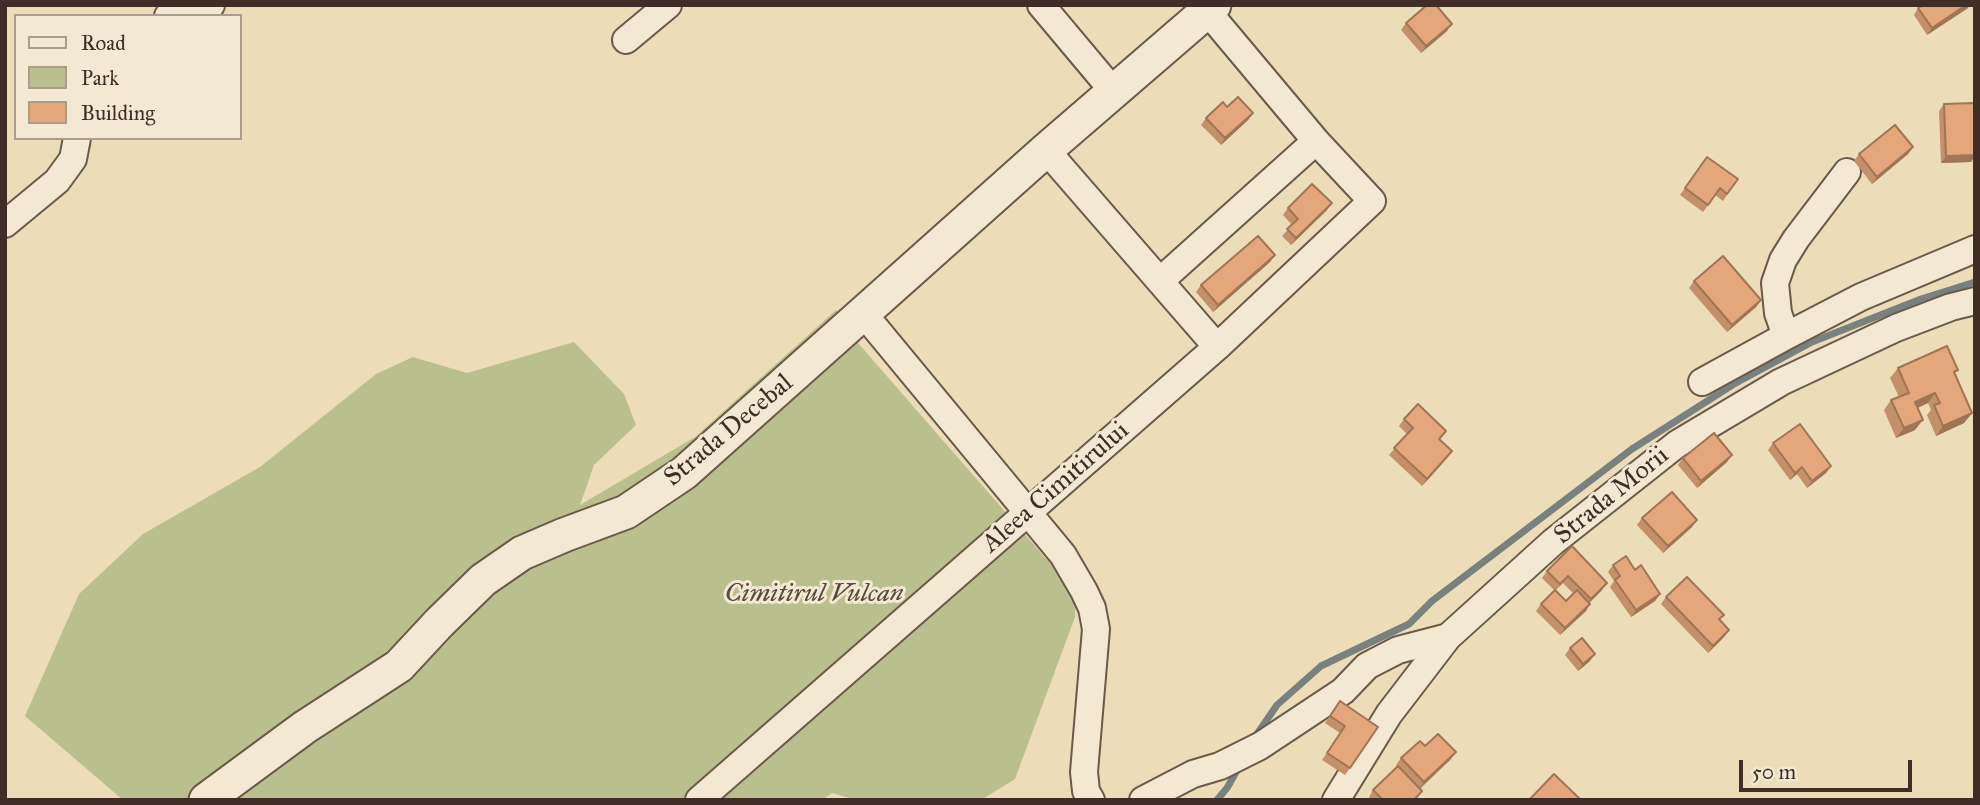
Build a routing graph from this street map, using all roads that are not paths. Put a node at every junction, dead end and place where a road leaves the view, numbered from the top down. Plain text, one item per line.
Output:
1 (211, 5) edge
2 (668, 5) edge
3 (1041, 5) edge
4 (1211, 8) edge
5 (176, 14) edge
6 (626, 40) dead end
7 (1114, 92) junction
8 (76, 140) edge
9 (1316, 141) junction
10 (1046, 150) junction
11 (1847, 172) dead end
12 (5, 224) edge
13 (1975, 249) edge
14 (1160, 281) junction
15 (1951, 290) edge
16 (863, 313) junction
17 (1786, 335) junction
18 (1217, 346) junction
19 (1702, 382) dead end
20 (1027, 513) junction
21 (1448, 637) junction
22 (206, 800) edge
23 (699, 800) edge
24 (1091, 800) edge
25 (1143, 800) edge
26 (1336, 800) edge

1 - 5 street
2 - 6 street
3 - 7 street
4 - 7 street, Strada Decebal
4 - 9 street
7 - 10 street, Strada Decebal
8 - 12 street
9 - 14 street
9 - 18 street, Aleea Cimitirului
10 - 14 street
10 - 16 street, Strada Decebal
11 - 17 street
13 - 15 street
14 - 18 street
15 - 17 street
15 - 21 street, Strada Morii
16 - 20 street
16 - 22 street, Strada Decebal
17 - 19 street
18 - 20 street, Aleea Cimitirului
20 - 23 street, Aleea Cimitirului
20 - 24 street
21 - 25 street
21 - 26 street, Strada Morii

